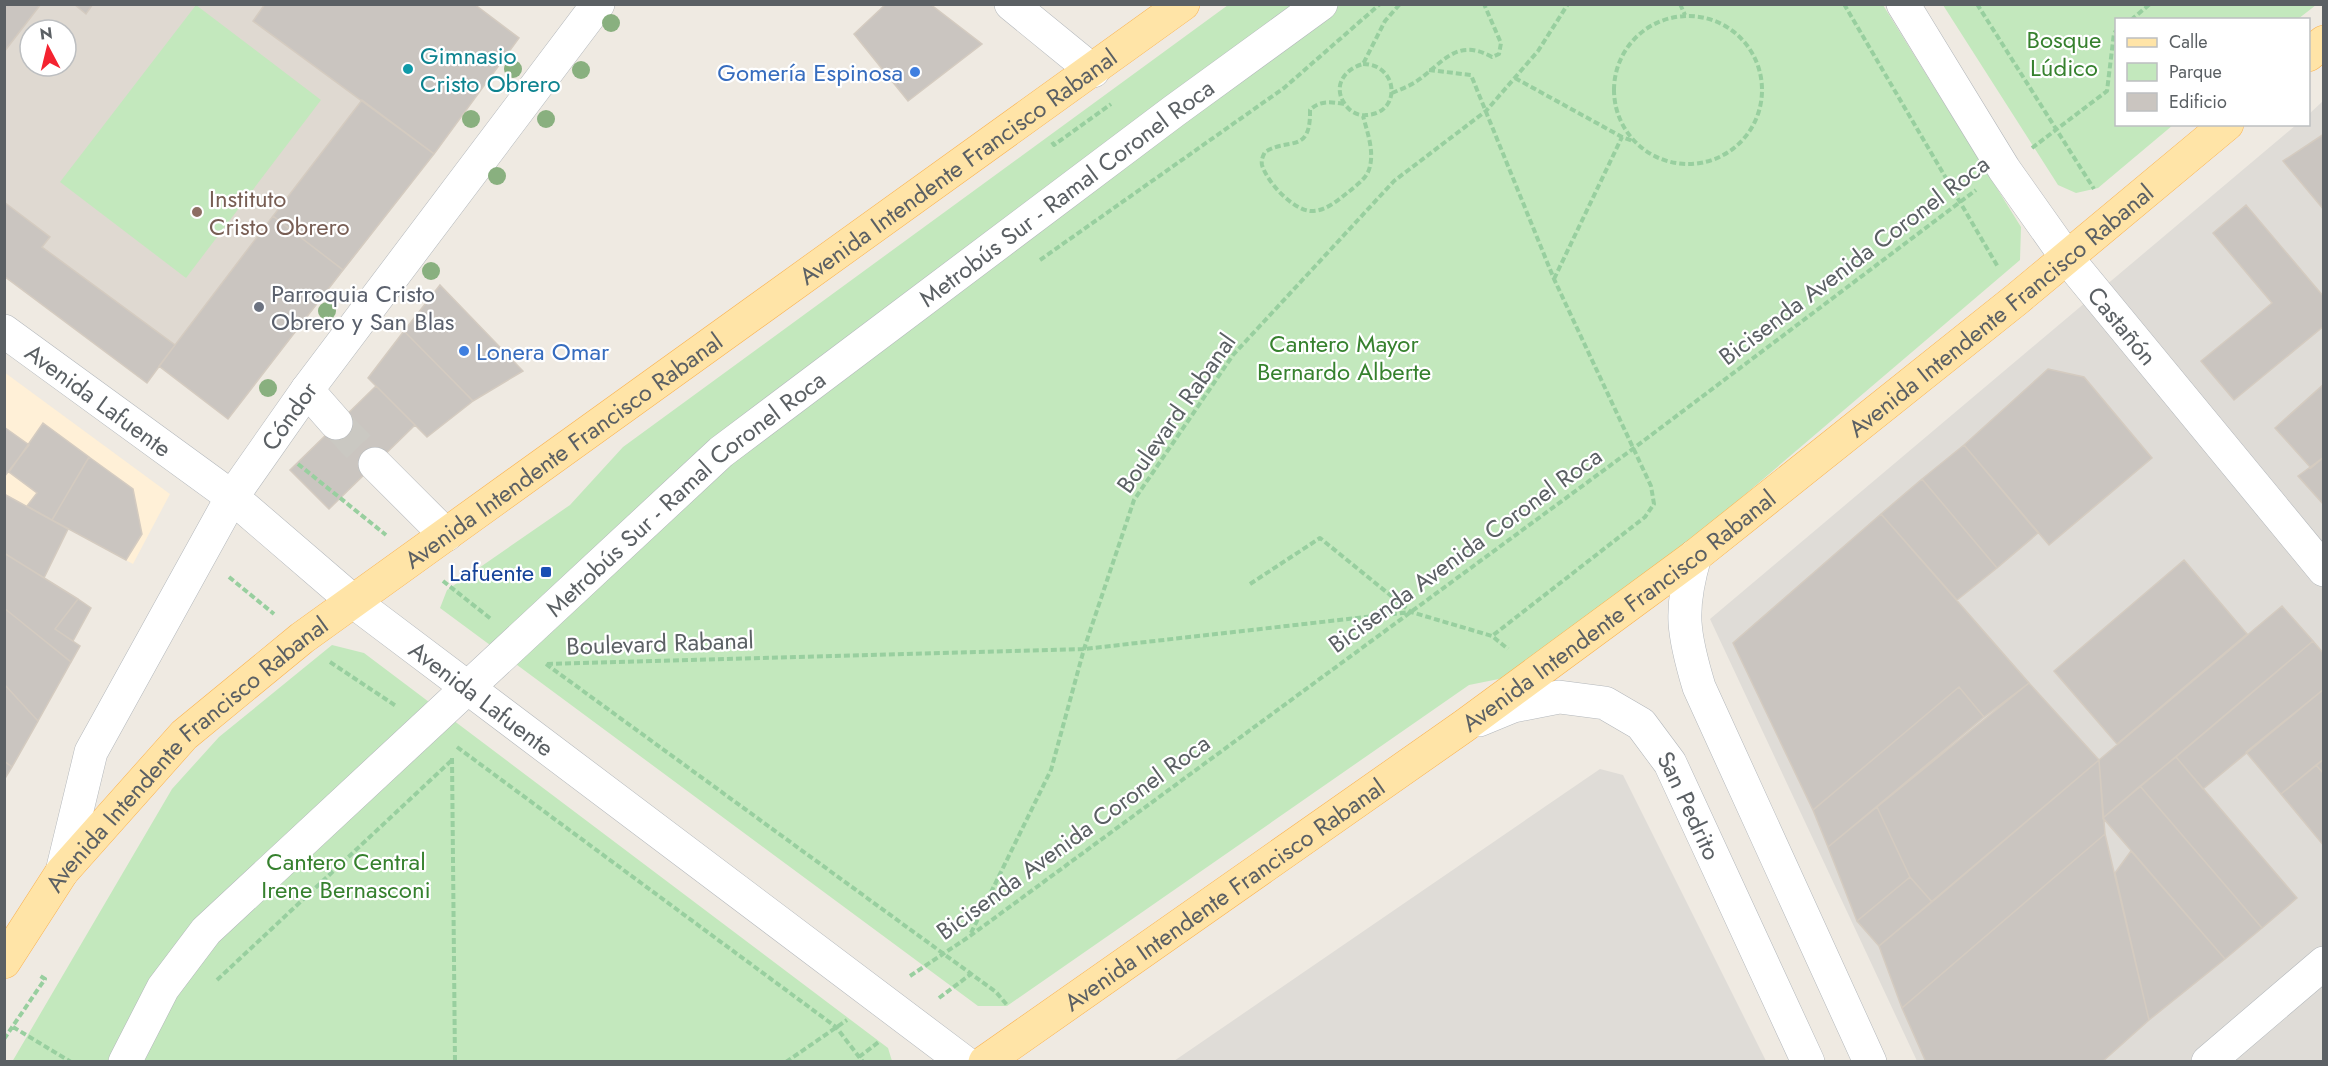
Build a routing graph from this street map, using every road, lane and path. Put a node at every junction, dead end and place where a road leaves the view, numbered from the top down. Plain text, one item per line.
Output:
1 (598, 4) edge
2 (1011, 4) edge
3 (1184, 4) edge
4 (1321, 4) edge
5 (1380, 4) edge
6 (1400, 4) edge
7 (1484, 4) edge
8 (1568, 4) edge
9 (1680, 4) edge
10 (1844, 4) edge
11 (1903, 4) edge
12 (1977, 4) edge
13 (2150, 4) edge
14 (1685, 15) junction
15 (2133, 18) edge
16 (2115, 32) edge
17 (2324, 42) edge
18 (2310, 53) edge
19 (1363, 64) junction
20 (1430, 70) junction
21 (1094, 71) junction
22 (1515, 78) junction
23 (1392, 93) junction
24 (1344, 104) junction
25 (1486, 111) junction
26 (1363, 116) junction
27 (2225, 126) edge
28 (2057, 130) junction
29 (1622, 137) junction
30 (1634, 141) junction
31 (2004, 169) junction
32 (1960, 202) junction
33 (2114, 220) junction
34 (2067, 258) junction
35 (1036, 264) dead end
36 (1554, 279) junction
37 (2017, 299) junction
38 (4, 331) edge
39 (307, 390) junction
40 (336, 423) tunnel mouth
41 (270, 441) junction
42 (1634, 448) junction
43 (375, 464) tunnel mouth
44 (232, 497) junction
45 (446, 535) junction
46 (201, 553) junction
47 (1695, 556) junction
48 (415, 558) junction
49 (2324, 570) edge
50 (1250, 584) dead end
51 (354, 602) junction
52 (1412, 612) junction
53 (1492, 636) junction
54 (302, 638) junction
55 (516, 640) junction
56 (1084, 649) junction
57 (554, 656) dead end
58 (546, 664) junction
59 (1538, 671) junction
60 (468, 688) junction
61 (1464, 726) junction
62 (437, 733) junction
63 (453, 759) junction
64 (63, 872) junction
65 (970, 936) junction
66 (942, 954) junction
67 (4, 962) edge
68 (2324, 963) edge
69 (209, 988) dead end
70 (879, 998) junction
71 (12, 1027) dead end
72 (836, 1027) junction
73 (1028, 1031) junction
74 (71, 1062) edge
75 (125, 1062) edge
76 (455, 1062) edge
77 (786, 1062) edge
78 (862, 1062) edge
79 (964, 1062) edge
80 (986, 1062) edge
81 (1808, 1062) edge
82 (1870, 1062) edge
83 (2208, 1062) edge

1 - 39 street, Cóndor
2 - 21 street
3 - 21 main road, Avenida Intendente Francisco Rabanal
4 - 55 street, Metrobús Sur - Ramal Coronel Roca
5 - 35 path
6 - 19 path
7 - 20 path
8 - 22 path, Boulevard Rabanal
9 - 14 path
10 - 32 path
11 - 31 street, Castañón
12 - 28 path
13 - 15 path
14 - 30 path
14 - 30 path
16 - 28 path, Bicisenda Avenida Coronel Roca
17 - 18 main road
19 - 23 path
19 - 24 path
20 - 23 path
20 - 25 path
21 - 45 main road, Avenida Intendente Francisco Rabanal
22 - 25 path, Boulevard Rabanal
22 - 29 path
23 - 26 path
24 - 26 path
24 - 26 path
25 - 36 path
25 - 56 path, Boulevard Rabanal
27 - 33 main road, Avenida Intendente Francisco Rabanal
28 - 31 path, Bicisenda Avenida Coronel Roca
28 - 33 path
29 - 30 path
29 - 36 path
31 - 32 path, Bicisenda Avenida Coronel Roca
31 - 34 street, Castañón
32 - 37 path
32 - 42 path, Bicisenda Avenida Coronel Roca
33 - 34 main road, Avenida Intendente Francisco Rabanal
34 - 37 main road, Avenida Intendente Francisco Rabanal
34 - 49 street, Castañón
36 - 42 path
37 - 47 main road, Avenida Intendente Francisco Rabanal
38 - 44 street, Avenida Lafuente
39 - 40 street
39 - 41 street, Cóndor
41 - 44 street, Cóndor
41 - 48 path
42 - 52 path, Bicisenda Avenida Coronel Roca
42 - 53 path
43 - 45 street
44 - 46 street, Cóndor
44 - 51 street, Avenida Lafuente
45 - 48 main road, Avenida Intendente Francisco Rabanal
46 - 54 path
46 - 64 street, Cóndor
47 - 59 main road, Avenida Intendente Francisco Rabanal
47 - 82 street
48 - 51 main road, Avenida Intendente Francisco Rabanal
48 - 55 path
50 - 52 path
51 - 54 main road, Avenida Intendente Francisco Rabanal
51 - 60 street, Avenida Lafuente
52 - 53 path
52 - 56 path, Boulevard Rabanal
52 - 65 path, Bicisenda Avenida Coronel Roca
53 - 59 path
54 - 62 path
54 - 64 main road, Avenida Intendente Francisco Rabanal
55 - 58 path
55 - 60 street, Metrobús Sur - Ramal Coronel Roca
56 - 58 path, Boulevard Rabanal
56 - 65 path, Boulevard Rabanal
57 - 58 path, Boulevard Rabanal
58 - 66 path
59 - 61 main road, Avenida Intendente Francisco Rabanal
60 - 62 street, Metrobús Sur - Ramal Coronel Roca
60 - 70 street, Avenida Lafuente
61 - 73 main road, Avenida Intendente Francisco Rabanal
61 - 81 street, San Pedrito
62 - 63 path
62 - 72 path
62 - 75 street, Metrobús Sur - Ramal Coronel Roca
63 - 69 path
63 - 76 path
64 - 67 main road, Avenida Intendente Francisco Rabanal
65 - 66 path, Bicisenda Avenida Coronel Roca
66 - 70 path, Bicisenda Avenida Coronel Roca
66 - 73 path
68 - 83 street
70 - 72 path, Bicisenda Avenida Coronel Roca
70 - 79 street, Avenida Lafuente
71 - 74 path
72 - 77 path, Bicisenda Avenida Coronel Roca
72 - 78 path
73 - 80 main road, Avenida Intendente Francisco Rabanal

